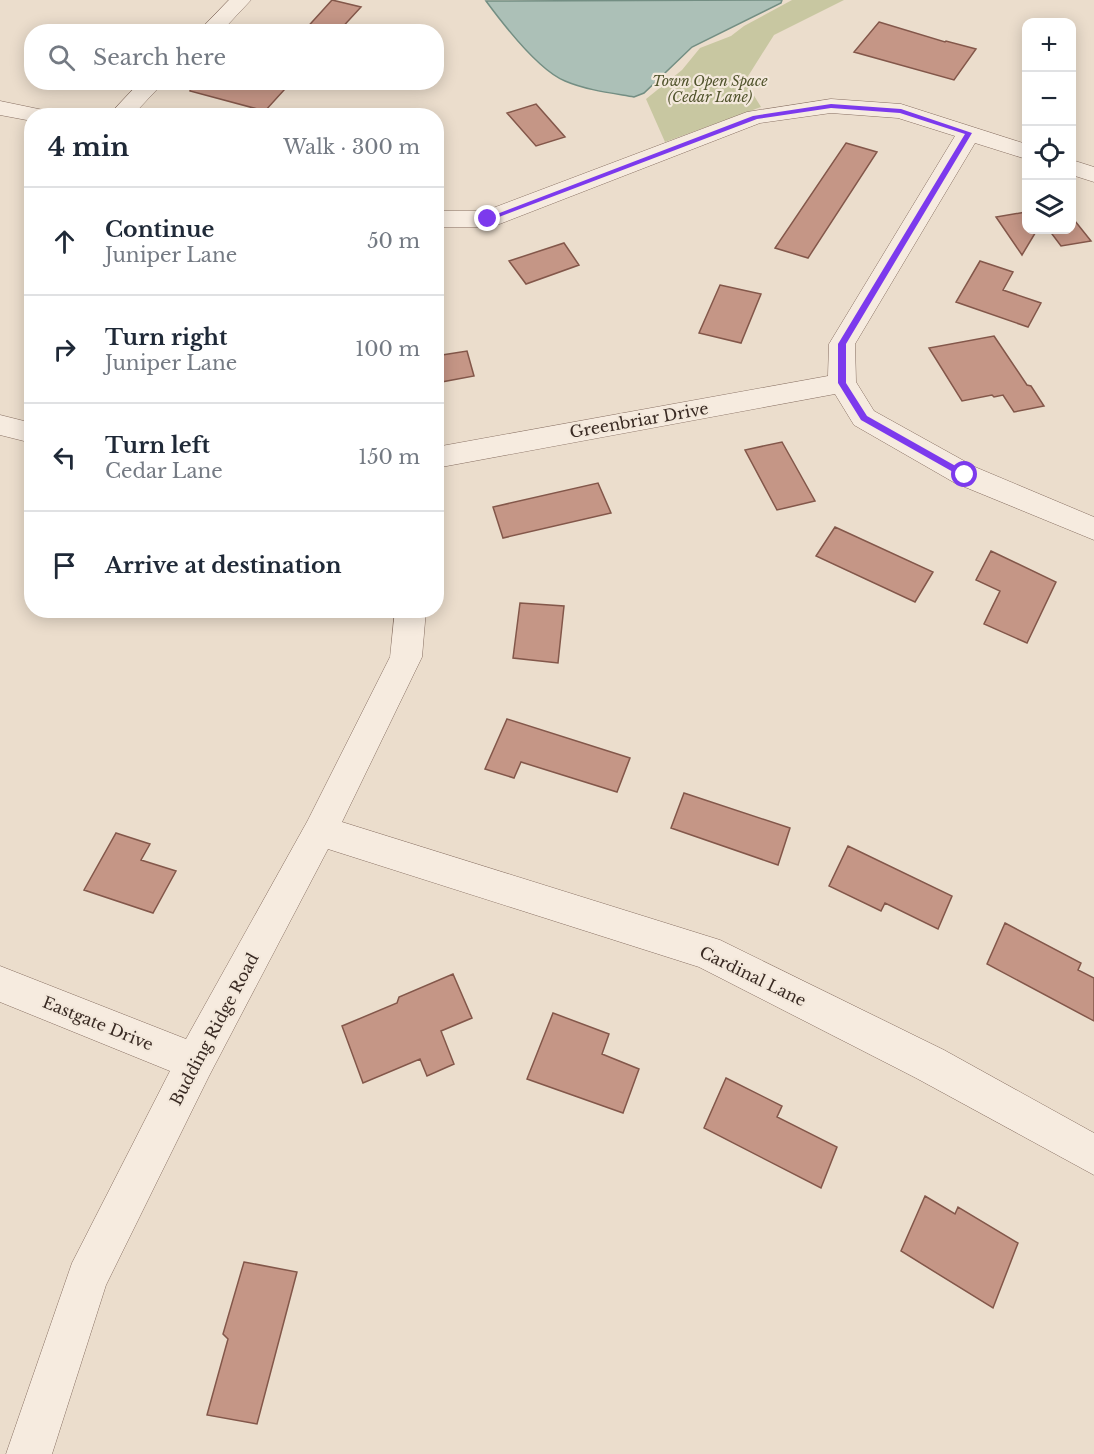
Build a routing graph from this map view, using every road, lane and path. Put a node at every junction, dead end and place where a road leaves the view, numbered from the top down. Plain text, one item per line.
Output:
1 (241, 0) edge
2 (216, 24) edge
3 (145, 90) edge
4 (0, 108) edge
5 (126, 108) edge
6 (24, 113) edge
7 (969, 133) junction
8 (1022, 151) edge
9 (1076, 169) edge
10 (1094, 175) edge
11 (444, 219) edge
12 (842, 383) junction
13 (0, 425) edge
14 (24, 431) edge
15 (444, 457) edge
16 (1094, 529) edge
17 (410, 618) edge
18 (320, 831) junction
19 (0, 984) edge
20 (195, 1062) junction
21 (1094, 1155) edge
22 (29, 1454) edge

1 - 2 street
3 - 5 street
4 - 6 street
7 - 8 street
7 - 11 street
7 - 12 street
9 - 10 street
12 - 15 street, Greenbriar Drive
12 - 16 street
13 - 14 street
17 - 18 street, Budding Ridge Road
18 - 20 street, Budding Ridge Road
18 - 21 street, Cardinal Lane
19 - 20 street, Eastgate Drive
20 - 22 street, Budding Ridge Road

